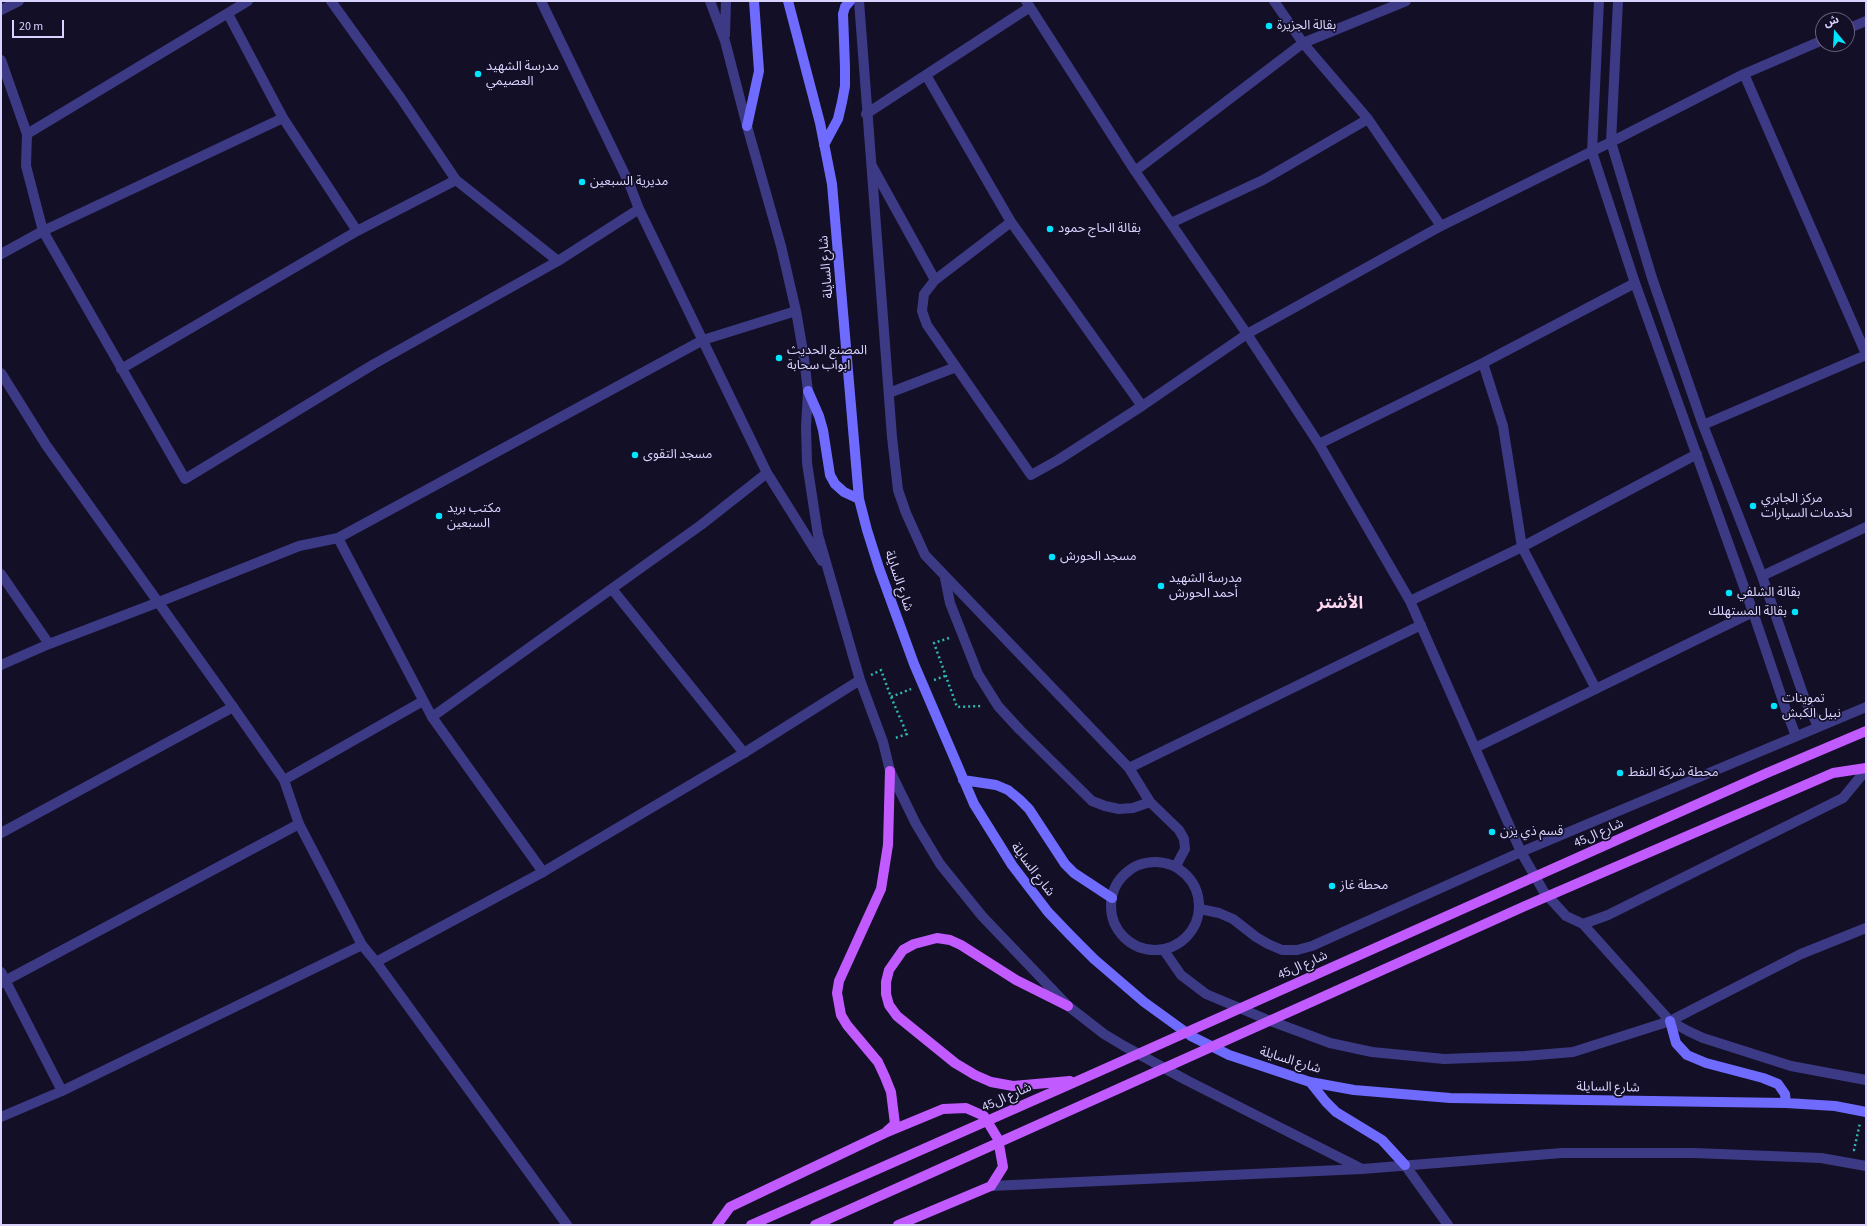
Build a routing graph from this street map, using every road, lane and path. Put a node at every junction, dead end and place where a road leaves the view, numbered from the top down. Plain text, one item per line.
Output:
1 (19, 1) edge
2 (248, 1) edge
3 (331, 1) edge
4 (541, 1) edge
5 (710, 1) edge
6 (726, 1) edge
7 (754, 1) edge
8 (788, 1) edge
9 (850, 1) edge
10 (859, 1) edge
11 (1274, 1) edge
12 (1406, 1) edge
13 (1599, 1) edge
14 (1618, 1) edge
15 (1028, 4) edge
16 (1, 10) edge
17 (228, 14) junction
18 (1866, 21) edge
19 (1855, 26) edge
20 (725, 41) junction
21 (1302, 43) junction
22 (1815, 43) edge
23 (1, 60) edge
24 (1744, 74) junction
25 (926, 75) junction
26 (866, 114) junction
27 (283, 118) junction
28 (1368, 119) junction
29 (747, 126) junction
30 (27, 134) junction
31 (1611, 142) junction
32 (824, 145) junction
33 (1592, 152) junction
34 (870, 163) junction
35 (1135, 171) junction
36 (456, 180) junction
37 (639, 209) junction
38 (1011, 222) junction
39 (1171, 223) junction
40 (1441, 226) junction
41 (43, 231) junction
42 (357, 232) junction
43 (1, 254) edge
44 (558, 261) junction
45 (935, 280) junction
46 (1635, 283) junction
47 (796, 312) junction
48 (1247, 334) junction
49 (704, 340) junction
50 (1866, 354) edge
51 (1483, 363) junction
52 (956, 367) junction
53 (121, 369) junction
54 (1, 373) edge
55 (808, 391) junction
56 (889, 393) junction
57 (1142, 406) junction
58 (1703, 425) junction
59 (1320, 444) junction
60 (1697, 454) junction
61 (767, 473) junction
62 (859, 499) junction
63 (1866, 527) edge
64 (338, 538) junction
65 (1522, 547) junction
66 (827, 570) junction
67 (1, 574) edge
68 (1762, 576) junction
69 (945, 578) junction
70 (612, 589) junction
71 (1410, 601) junction
72 (159, 602) junction
73 (1753, 612) junction
74 (1421, 625) junction
75 (934, 643) dead end
76 (49, 644) junction
77 (1, 665) edge
78 (881, 670) dead end
79 (860, 680) junction
80 (1596, 689) junction
81 (423, 700) junction
82 (234, 706) junction
83 (998, 706) junction
84 (1866, 707) edge
85 (432, 717) junction
86 (1818, 726) junction
87 (1866, 731) edge
88 (907, 734) dead end
89 (1796, 736) junction
90 (1475, 748) junction
91 (744, 752) junction
92 (1129, 768) junction
93 (1866, 769) edge
94 (890, 771) junction
95 (284, 780) junction
96 (963, 780) junction
97 (1150, 802) junction
98 (299, 824) junction
99 (1, 833) edge
100 (1521, 852) junction
101 (1176, 866) junction
102 (543, 872) junction
103 (1112, 898) junction
104 (1200, 909) junction
105 (1583, 924) junction
106 (1866, 928) edge
107 (362, 945) junction
108 (1163, 949) junction
109 (376, 962) junction
110 (1, 972) edge
111 (3, 982) edge
112 (1068, 1006) junction
113 (1670, 1021) junction
114 (1082, 1079) junction
115 (1866, 1080) edge
116 (1310, 1082) junction
117 (62, 1091) junction
118 (1786, 1103) junction
119 (1866, 1112) edge
120 (1, 1117) edge
121 (885, 1133) junction
122 (1406, 1165) junction
123 (1866, 1166) edge
124 (1362, 1169) junction
125 (991, 1186) junction
126 (567, 1225) edge
127 (718, 1225) edge
128 (751, 1225) edge
129 (815, 1225) edge
130 (898, 1225) edge
131 (1448, 1225) edge

1 - 16 street
2 - 17 street
3 - 36 street
4 - 37 street
5 - 20 street
6 - 20 street
7 - 29 main road
8 - 32 main road, شارع السايلة
9 - 32 main road
10 - 26 street
11 - 21 street
12 - 21 street
13 - 33 street
14 - 31 street
15 - 25 street
15 - 35 street
17 - 27 street
17 - 30 street
18 - 19 street
20 - 29 street
21 - 28 street
21 - 35 street
22 - 24 street
23 - 30 street
24 - 31 street
24 - 50 street
25 - 26 street
25 - 38 street
26 - 34 street
27 - 41 street
27 - 42 street
28 - 39 street
28 - 40 street
29 - 47 street
30 - 41 street
31 - 33 street
31 - 58 street
32 - 62 main road, شارع السايلة
33 - 40 street
33 - 46 street
34 - 45 street
34 - 56 street
35 - 39 street
36 - 42 street
36 - 44 street
37 - 44 street
37 - 49 street
38 - 45 street
38 - 57 street
39 - 48 street
40 - 48 street
41 - 43 street
41 - 53 street
42 - 53 street
44 - 53 street
45 - 52 street
46 - 51 street
46 - 60 street
47 - 49 street
47 - 55 street
48 - 57 street
48 - 59 street
49 - 61 street
49 - 64 street
50 - 58 street
51 - 59 street
51 - 65 street
52 - 56 street
52 - 57 street
54 - 72 street
55 - 62 main road
55 - 66 street
56 - 69 street
58 - 68 street
59 - 71 street
60 - 65 street
60 - 73 street
61 - 66 street
61 - 70 street
62 - 96 main road, شارع السايلة
63 - 68 street
64 - 72 street
64 - 81 street
65 - 71 street
65 - 80 street
66 - 79 street
67 - 76 street
68 - 86 street
69 - 83 street
69 - 92 street
70 - 85 street
70 - 91 street
71 - 74 street
72 - 76 street
72 - 82 street
73 - 80 street
73 - 89 street
74 - 90 street
74 - 92 street
75 - 83 path
76 - 77 street
78 - 88 path
79 - 91 street
79 - 94 street
80 - 90 street
81 - 85 street
81 - 95 street
82 - 95 street
82 - 99 street
83 - 97 street
84 - 86 street
85 - 102 street
86 - 89 street
87 - 114 main road, شارع ال45
89 - 100 street
90 - 100 street
91 - 102 street
92 - 97 street
93 - 105 street
93 - 129 main road
94 - 112 street
94 - 121 main road
95 - 98 street
96 - 103 main road
96 - 116 main road, شارع السايلة
97 - 101 street
98 - 107 street
98 - 111 street
100 - 104 street
100 - 105 street
101 - 103 street
101 - 104 street
102 - 109 street
103 - 108 street
104 - 108 street
105 - 113 street
106 - 113 street
107 - 109 street
107 - 117 street
108 - 113 street
109 - 126 street
110 - 111 street
111 - 117 street
112 - 114 main road
112 - 124 street
113 - 115 street
113 - 118 main road
114 - 128 main road, شارع ال45
116 - 118 main road, شارع السايلة
116 - 122 main road
117 - 120 street
118 - 119 main road, شارع السايلة
121 - 125 main road
121 - 127 main road
122 - 123 street
122 - 124 street
122 - 131 street
124 - 125 street
125 - 130 main road

